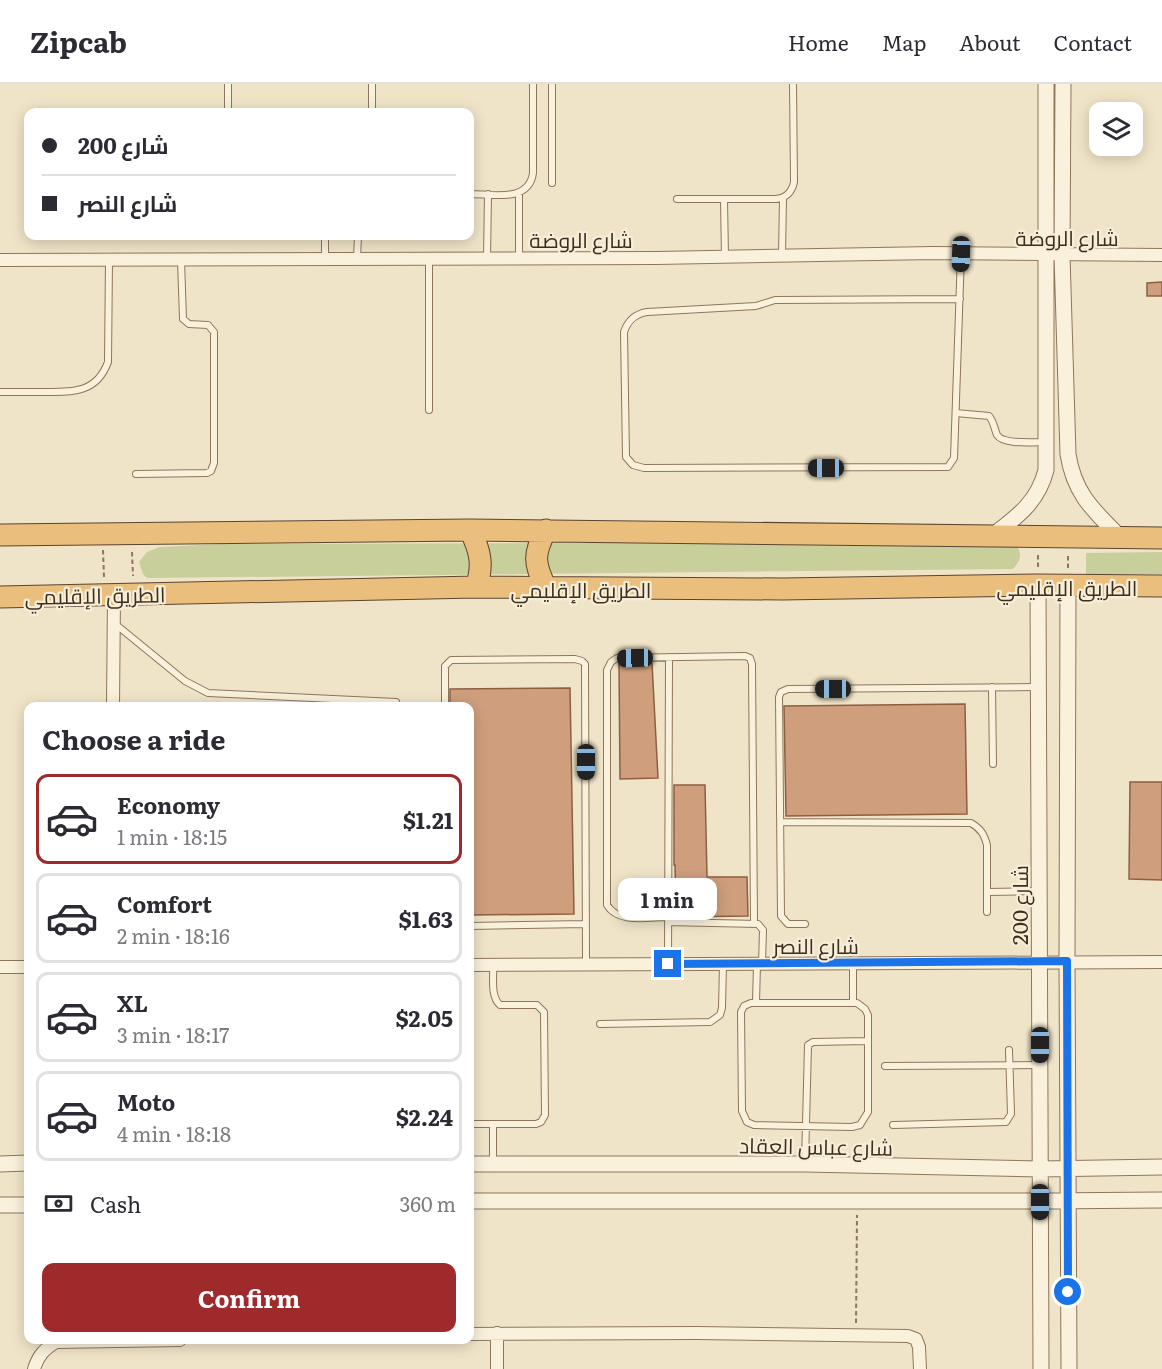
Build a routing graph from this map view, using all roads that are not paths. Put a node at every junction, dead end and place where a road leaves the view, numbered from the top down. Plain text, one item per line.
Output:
1 (228, 84) edge
2 (372, 84) edge
3 (533, 84) edge
4 (552, 84) edge
5 (793, 84) edge
6 (1046, 84) edge
7 (1063, 84) edge
8 (228, 108) edge
9 (372, 108) edge
10 (552, 183) dead end
11 (519, 193) junction
12 (474, 194) edge
13 (488, 194) junction
14 (783, 198) junction
15 (677, 199) dead end
16 (724, 199) junction
17 (325, 240) edge
18 (358, 240) edge
19 (961, 254) junction
20 (1054, 255) junction
21 (1162, 255) edge
22 (782, 256) junction
23 (725, 257) junction
24 (429, 258) junction
25 (487, 258) junction
26 (519, 258) junction
27 (325, 259) junction
28 (357, 259) junction
29 (0, 260) edge
30 (109, 260) junction
31 (181, 260) junction
32 (960, 299) junction
33 (0, 392) edge
34 (429, 410) dead end
35 (956, 413) junction
36 (1046, 442) junction
37 (136, 474) dead end
38 (471, 530) junction
39 (546, 530) junction
40 (0, 535) edge
41 (992, 536) junction
42 (1121, 538) junction
43 (1162, 538) edge
44 (1038, 585) junction
45 (1068, 585) junction
46 (1162, 586) edge
47 (476, 587) junction
48 (546, 588) junction
49 (118, 594) junction
50 (0, 597) edge
51 (114, 623) junction
52 (669, 657) junction
53 (992, 687) junction
54 (1038, 687) junction
55 (113, 702) edge
56 (396, 702) dead end
57 (445, 702) edge
58 (993, 764) dead end
59 (780, 822) junction
60 (1039, 891) junction
61 (987, 892) junction
62 (987, 912) dead end
63 (668, 919) junction
64 (754, 922) junction
65 (586, 924) junction
66 (805, 924) dead end
67 (474, 926) edge
68 (1067, 961) junction
69 (1039, 962) junction
70 (1162, 962) edge
71 (723, 963) junction
72 (759, 963) junction
73 (853, 963) junction
74 (586, 964) junction
75 (668, 964) junction
76 (474, 965) edge
77 (494, 965) junction
78 (0, 967) edge
79 (24, 967) edge
80 (756, 1003) junction
81 (852, 1003) junction
82 (600, 1024) dead end
83 (868, 1041) junction
84 (1009, 1050) dead end
85 (1040, 1065) junction
86 (885, 1066) dead end
87 (1009, 1066) junction
88 (474, 1124) edge
89 (493, 1124) junction
90 (892, 1125) dead end
91 (806, 1126) junction
92 (24, 1163) edge
93 (0, 1164) edge
94 (474, 1164) edge
95 (493, 1164) junction
96 (805, 1164) junction
97 (1162, 1167) edge
98 (1040, 1168) junction
99 (1067, 1168) junction
100 (1162, 1200) edge
101 (474, 1201) edge
102 (1068, 1201) junction
103 (1040, 1202) junction
104 (0, 1205) edge
105 (24, 1205) edge
106 (496, 1333) junction
107 (474, 1334) edge
108 (53, 1344) edge
109 (34, 1369) edge
110 (496, 1369) edge
111 (920, 1369) edge
112 (1041, 1369) edge
113 (1069, 1369) edge

1 - 8 lane
2 - 9 lane
3 - 11 lane
4 - 10 lane
5 - 14 lane
6 - 20 street
7 - 20 street
11 - 13 lane
11 - 26 lane
12 - 13 lane
13 - 25 lane
14 - 16 lane
14 - 22 lane
15 - 16 lane
16 - 23 lane
17 - 27 lane
18 - 28 lane
19 - 20 street, شارع الروضة
19 - 22 street, شارع الروضة
19 - 32 lane
20 - 21 street, شارع الروضة
20 - 36 street
20 - 42 street
22 - 23 street, شارع الروضة
23 - 26 street, شارع الروضة
24 - 25 street, شارع الروضة
24 - 28 street, شارع الروضة
24 - 34 lane
25 - 26 street, شارع الروضة
27 - 28 street, شارع الروضة
27 - 31 street, شارع الروضة
29 - 30 street, شارع الروضة
30 - 31 street, شارع الروضة
30 - 33 lane
31 - 37 lane
32 - 35 lane
32 - 35 lane
35 - 36 lane
36 - 41 street
38 - 39 highway
38 - 40 highway
38 - 47 highway
39 - 41 highway
39 - 48 highway
41 - 42 highway
42 - 43 highway
44 - 45 highway, الطريق الإقليمي
44 - 48 highway, الطريق الإقليمي
44 - 54 street, شارع 200
45 - 46 highway, الطريق الإقليمي
45 - 68 street
47 - 48 highway, الطريق الإقليمي
47 - 49 highway, الطريق الإقليمي
49 - 50 highway, الطريق الإقليمي
49 - 51 street
51 - 55 street
51 - 56 lane
52 - 63 lane
52 - 63 lane
52 - 64 lane
53 - 54 lane
53 - 58 lane
53 - 59 lane
54 - 60 street, شارع 200
57 - 65 lane
59 - 61 lane
59 - 66 lane
60 - 61 lane
60 - 69 street, شارع 200
61 - 62 lane
63 - 64 lane
63 - 75 lane
64 - 72 lane
65 - 67 lane
65 - 74 lane
68 - 69 street, شارع النصر
68 - 70 street, شارع النصر
68 - 99 street
69 - 73 street, شارع النصر
69 - 85 street, شارع 200
71 - 72 street, شارع النصر
71 - 75 street, شارع النصر
71 - 82 lane
72 - 73 street, شارع النصر
72 - 80 lane
73 - 81 lane
74 - 75 street, شارع النصر
74 - 77 street, شارع النصر
76 - 77 street, شارع النصر
77 - 89 lane
78 - 79 street
80 - 81 lane
80 - 91 lane
81 - 83 lane
83 - 91 lane
83 - 91 lane
84 - 87 lane
85 - 87 lane
85 - 98 street, شارع 200
86 - 87 lane
87 - 90 lane
88 - 89 lane
89 - 95 lane
91 - 96 lane
92 - 93 street
94 - 95 street, شارع عباس العقاد
95 - 96 street, شارع عباس العقاد
96 - 98 street, شارع عباس العقاد
97 - 99 street, شارع عباس العقاد
98 - 99 street, شارع عباس العقاد
98 - 103 street, شارع 200
99 - 102 street
100 - 102 street
101 - 103 street
102 - 103 street
102 - 113 street
103 - 112 street, شارع 200
104 - 105 street
106 - 107 street
106 - 110 street
106 - 111 street
108 - 109 street

